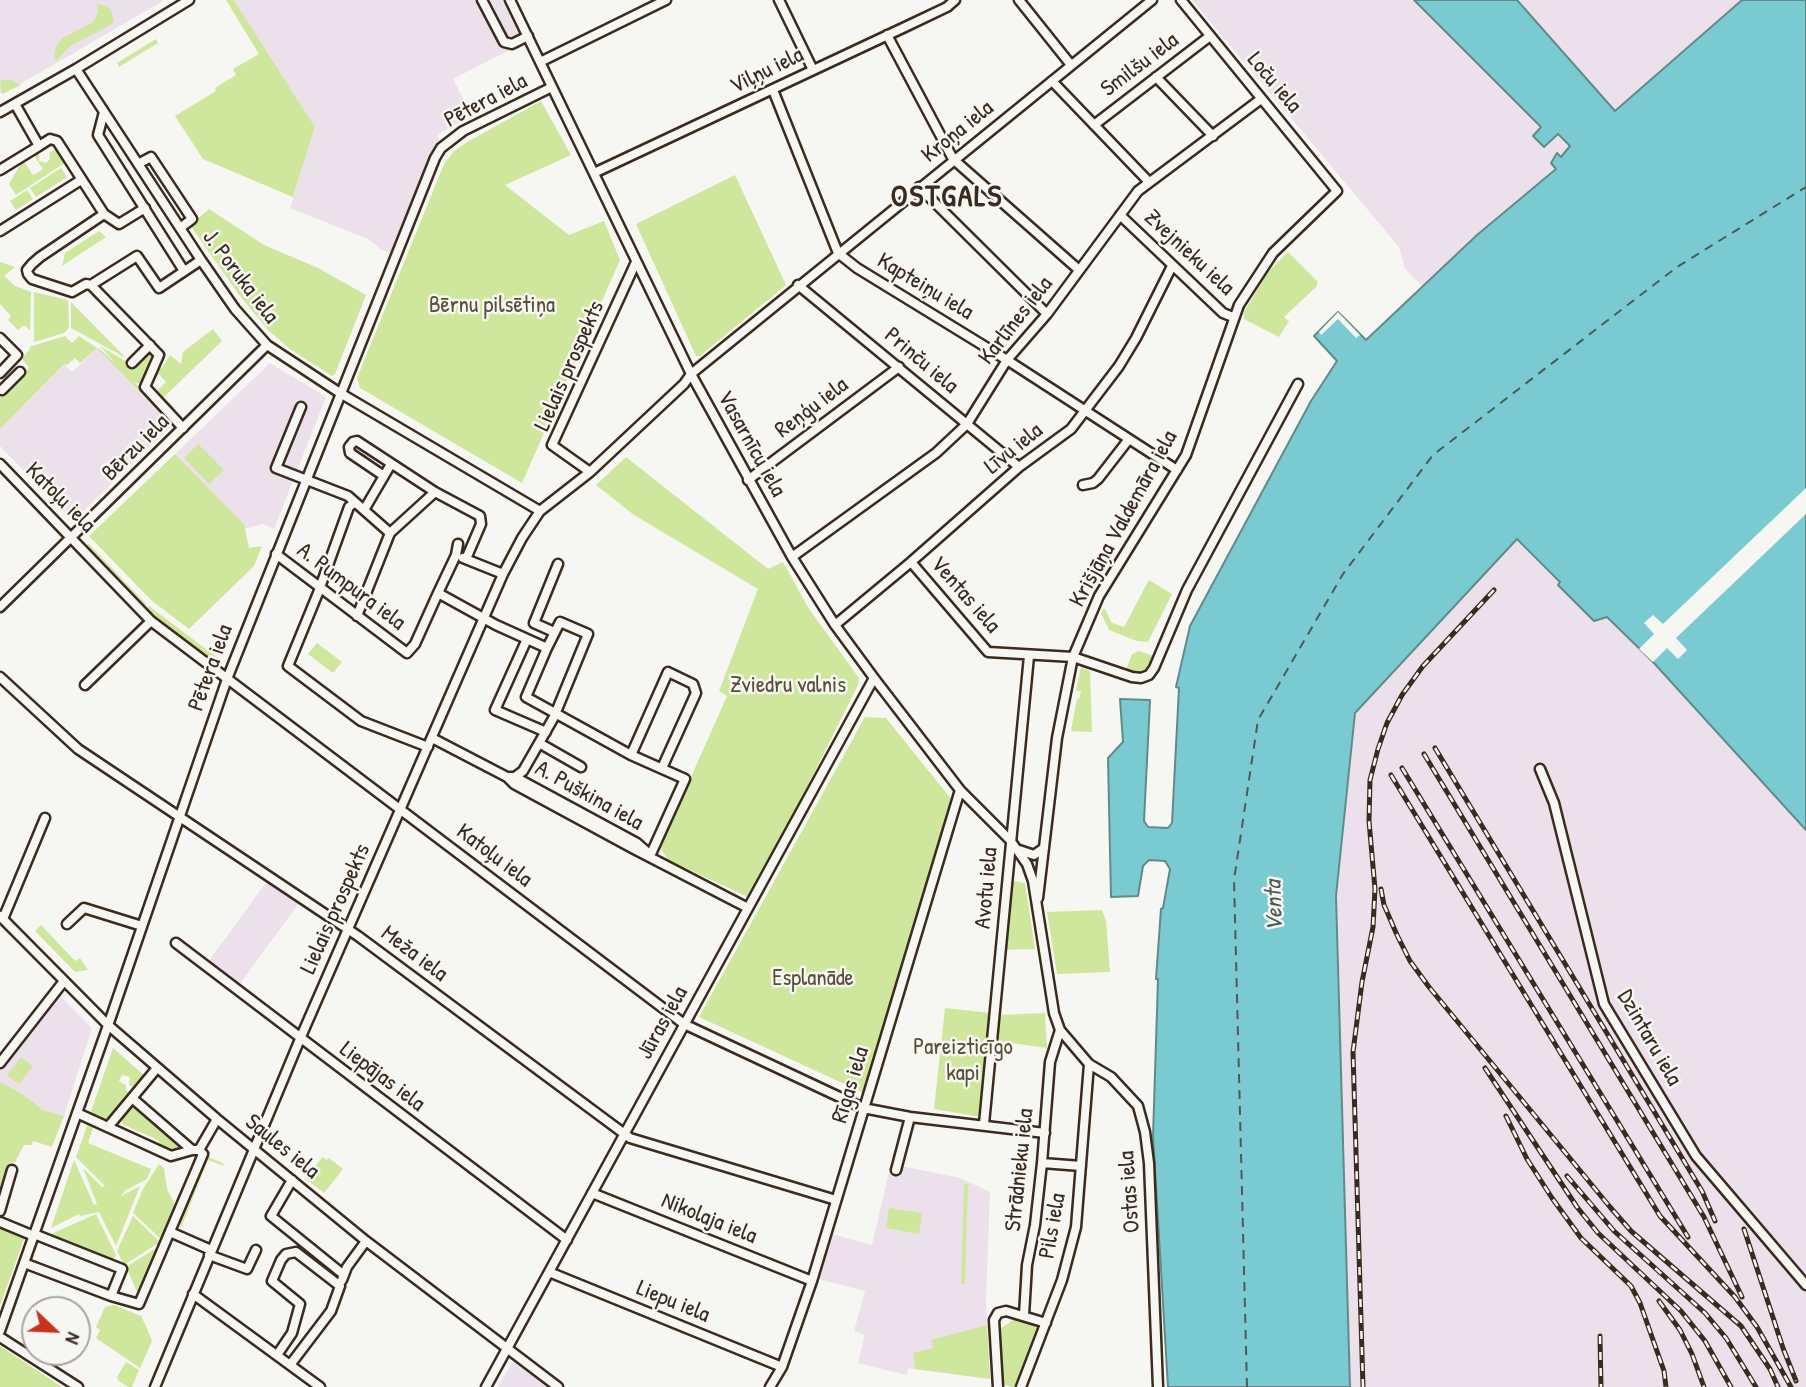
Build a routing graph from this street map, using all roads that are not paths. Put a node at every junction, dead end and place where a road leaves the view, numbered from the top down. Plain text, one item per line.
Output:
1 (189, 0) edge
2 (482, 0) edge
3 (510, 0) edge
4 (666, 0) edge
5 (779, 0) edge
6 (955, 0) edge
7 (1019, 0) edge
8 (1152, 0) edge
9 (1181, 0) edge
10 (175, 4) edge
11 (887, 35) junction
12 (528, 36) junction
13 (1210, 36) junction
14 (540, 62) junction
15 (1071, 65) junction
16 (76, 69) junction
17 (813, 70) junction
18 (1156, 78) junction
19 (1052, 81) junction
20 (552, 87) junction
21 (773, 90) junction
22 (1261, 99) junction
23 (15, 104) junction
24 (0, 112) edge
25 (104, 113) junction
26 (1094, 125) junction
27 (1213, 136) junction
28 (39, 146) junction
29 (953, 159) junction
30 (138, 164) junction
31 (0, 170) edge
32 (594, 173) junction
33 (81, 180) junction
34 (1149, 182) junction
35 (919, 187) junction
36 (1337, 191) joint
37 (145, 208) junction
38 (104, 214) junction
39 (1120, 215) junction
40 (180, 228) junction
41 (0, 231) edge
42 (838, 253) junction
43 (201, 260) junction
44 (636, 262) junction
45 (1172, 266) junction
46 (1079, 270) junction
47 (184, 271) junction
48 (91, 285) junction
49 (799, 285) junction
50 (1047, 314) junction
51 (1233, 317) junction
52 (0, 338) edge
53 (150, 345) junction
54 (267, 345) junction
55 (1007, 360) junction
56 (132, 363) dead end
57 (899, 368) junction
58 (20, 372) dead end
59 (0, 373) edge
60 (691, 374) junction
61 (1298, 384) dead end
62 (1, 389) edge
63 (340, 393) junction
64 (301, 407) dead end
65 (1086, 411) junction
66 (967, 424) junction
67 (183, 428) junction
68 (1129, 439) junction
69 (0, 464) edge
70 (391, 464) junction
71 (1019, 467) junction
72 (1177, 470) junction
73 (590, 472) junction
74 (384, 476) junction
75 (748, 480) junction
76 (304, 481) junction
77 (1083, 485) dead end
78 (435, 492) junction
79 (355, 502) junction
80 (365, 510) junction
81 (540, 511) junction
82 (390, 533) junction
83 (73, 538) junction
84 (458, 544) dead end
85 (276, 554) junction
86 (456, 555) junction
87 (792, 557) junction
88 (466, 559) junction
89 (911, 562) junction
90 (558, 564) dead end
91 (503, 574) junction
92 (319, 586) junction
93 (438, 593) junction
94 (0, 607) edge
95 (357, 616) junction
96 (484, 619) junction
97 (151, 621) junction
98 (835, 625) junction
99 (554, 632) junction
100 (527, 639) junction
101 (547, 648) junction
102 (1029, 656) junction
103 (1073, 657) junction
104 (0, 677) edge
105 (874, 678) junction
106 (227, 679) junction
107 (85, 685) dead end
108 (556, 713) junction
109 (546, 732) junction
110 (430, 743) junction
111 (540, 743) junction
112 (631, 755) junction
113 (581, 766) dead end
114 (662, 768) junction
115 (1540, 769) dead end
116 (511, 777) junction
117 (960, 790) junction
118 (401, 809) junction
119 (179, 817) junction
120 (46, 818) dead end
121 (1010, 840) junction
122 (1044, 848) junction
123 (1019, 850) junction
124 (650, 856) junction
125 (1037, 906) junction
126 (748, 908) junction
127 (1, 918) edge
128 (67, 924) dead end
129 (142, 926) junction
130 (348, 930) junction
131 (176, 943) dead end
132 (64, 981) junction
133 (684, 1024) junction
134 (108, 1026) junction
135 (1060, 1030) junction
136 (300, 1038) junction
137 (0, 1063) edge
138 (1089, 1064) junction
139 (157, 1068) junction
140 (132, 1098) junction
141 (863, 1108) junction
142 (77, 1113) junction
143 (910, 1116) junction
144 (217, 1119) junction
145 (984, 1124) junction
146 (108, 1127) junction
147 (625, 1133) junction
148 (1045, 1133) junction
149 (253, 1149) junction
150 (195, 1150) junction
151 (1042, 1163) junction
152 (1081, 1166) junction
153 (12, 1170) dead end
154 (896, 1170) dead end
155 (292, 1180) junction
156 (592, 1192) junction
157 (836, 1200) junction
158 (0, 1211) edge
159 (0, 1222) edge
160 (170, 1231) junction
161 (34, 1235) junction
162 (567, 1240) junction
163 (366, 1241) junction
164 (256, 1250) dead end
165 (210, 1252) junction
166 (24, 1263) junction
167 (549, 1272) junction
168 (344, 1275) junction
169 (812, 1281) junction
170 (1806, 1284) edge
171 (340, 1286) junction
172 (193, 1294) junction
173 (111, 1296) junction
174 (1024, 1315) junction
175 (1046, 1323) junction
176 (0, 1331) edge
177 (0, 1337) edge
178 (508, 1348) junction
179 (277, 1355) junction
180 (290, 1365) junction
181 (782, 1367) junction
182 (778, 1377) junction
183 (78, 1387) edge
184 (155, 1387) edge
185 (320, 1387) edge
186 (486, 1387) edge
187 (558, 1387) edge
188 (770, 1387) edge
189 (777, 1387) edge
190 (998, 1387) edge
191 (1021, 1387) edge
192 (1158, 1387) edge

1 - 10 street
2 - 12 street
3 - 12 street, Vasarnīcu iela
4 - 14 street
5 - 17 street
6 - 11 street, Viļņu iela
7 - 15 street
8 - 15 street, Kroņa iela
9 - 13 street, Loču iela
10 - 16 street
11 - 17 street, Viļņu iela
11 - 29 street
12 - 14 street, Vasarnīcu iela
13 - 18 street, Smilšu iela
13 - 22 street, Loču iela
14 - 20 street, Vasarnīcu iela
15 - 19 street, Kroņa iela
16 - 23 street
16 - 25 street, J. Poruka iela
17 - 21 street, Viļņu iela
18 - 26 street, Smilšu iela
18 - 27 street
19 - 26 street
19 - 29 street, Kroņa iela
20 - 32 street, Vasarnīcu iela
20 - 63 street, Pētera iela
21 - 32 street, Viļņu iela
21 - 42 street
22 - 27 street, Karlīnes iela
22 - 36 street, Loču iela
23 - 24 street
23 - 28 street
25 - 30 street, J. Poruka iela
25 - 37 street
26 - 34 street
27 - 34 street, Karlīnes iela
28 - 31 street
28 - 33 street
29 - 35 street, Kroņa iela
29 - 46 street
30 - 40 street, J. Poruka iela
30 - 40 street
32 - 44 street, Vasarnīcu iela
33 - 38 street
33 - 41 street
34 - 39 street, Karlīnes iela
35 - 42 street, Kroņa iela
35 - 50 street
36 - 51 street, Krišjāņa Valdemāra iela
37 - 38 street
37 - 47 street
38 - 48 street
39 - 45 street, Zvejnieku iela
39 - 46 street, Karlīnes iela
40 - 43 street, J. Poruka iela
42 - 49 street, Kroņa iela
42 - 55 street, Kapteiņu iela
43 - 47 street
43 - 54 street, J. Poruka iela
44 - 60 street, Vasarnīcu iela
44 - 73 street, Lielais prospekts
45 - 51 street, Zvejnieku iela
45 - 65 street, Līvu iela
46 - 50 street, Karlīnes iela
47 - 48 street
48 - 53 street
49 - 57 street, Prinču iela
49 - 60 street, Kroņa iela
50 - 55 street, Karlīnes iela
51 - 72 street, Krišjāņa Valdemāra iela
52 - 59 street
53 - 56 street
53 - 67 street
54 - 63 street, J. Poruka iela
54 - 67 street, Bērzu iela
55 - 65 street, Kapteiņu iela
55 - 66 street, Karlīnes iela
57 - 66 street, Prinču iela
57 - 75 street, Reņģu iela
58 - 62 street
60 - 73 street, Lielais prospekts
60 - 75 street, Vasarnīcu iela
61 - 103 street, Ventas iela
63 - 76 street, Pētera iela
63 - 81 street, J. Poruka iela
64 - 76 street
65 - 68 street, Kapteiņu iela
65 - 71 street, Līvu iela
66 - 71 street, Prinču iela
66 - 87 street, Karlīnes iela
67 - 83 street, Bērzu iela
68 - 72 street, Kapteiņu iela
68 - 77 street
69 - 83 street, Katoļu iela
70 - 74 street
70 - 74 street
70 - 78 street
71 - 89 street, Līvu iela
72 - 103 street, Krišjāņa Valdemāra iela
73 - 81 street, Lielais prospekts
74 - 80 street
75 - 87 street, Vasarnīcu iela
76 - 79 street
76 - 85 street, Pētera iela
78 - 82 street
78 - 88 street
79 - 80 street
79 - 92 street
80 - 82 street
81 - 91 street, Lielais prospekts
82 - 95 street
83 - 94 street, Bērzu iela
83 - 97 street, Katoļu iela
84 - 86 street
85 - 92 street, A. Pumpura iela
85 - 106 street, Pētera iela
86 - 88 street
86 - 93 street
87 - 98 street, Vasarnīcu iela
88 - 91 street
89 - 98 street, Līvu iela
89 - 102 street, Ventas iela
90 - 99 street
91 - 96 street, Lielais prospekts
92 - 95 street, A. Pumpura iela
92 - 110 street, A. Puškina iela
93 - 95 street, A. Pumpura iela
93 - 96 street
96 - 100 street
96 - 110 street, Lielais prospekts
97 - 106 street, Katoļu iela
97 - 107 street
98 - 105 street, Vasarnīcu iela
99 - 101 street
99 - 108 street
100 - 101 street
100 - 109 street
101 - 108 street
102 - 103 street, Ventas iela
102 - 121 street, Avotu iela
103 - 122 street, Krišjāņa Valdemāra iela
104 - 119 street, Meža iela
105 - 117 street, Vasarnīcu iela
105 - 126 street, Jūras iela
106 - 118 street, Katoļu iela
106 - 119 street, Pētera iela
108 - 109 street
108 - 112 street
109 - 111 street
110 - 116 street, A. Puškina iela
110 - 118 street, Lielais prospekts
111 - 113 street
111 - 116 street
112 - 114 street
112 - 114 street
114 - 124 street
115 - 170 street, Dzintaru iela
116 - 124 street, A. Puškina iela
117 - 121 street, Vasarnīcu iela
117 - 141 street, Rīgas iela
118 - 130 street, Lielais prospekts
118 - 133 street, Katoļu iela
119 - 129 street, Pētera iela
119 - 130 street, Meža iela
120 - 127 street
121 - 123 street, Vasarnīcu iela
121 - 145 street, Avotu iela
122 - 123 street
122 - 125 street, Krišjāņa Valdemāra iela
123 - 125 street, Vasarnīcu iela
124 - 126 street, A. Puškina iela
125 - 135 street
126 - 133 street, Jūras iela
127 - 132 street, Saules iela
128 - 129 street
129 - 134 street, Pētera iela
130 - 136 street, Lielais prospekts
130 - 147 street, Meža iela
131 - 136 street, Liepājas iela
132 - 134 street, Saules iela
132 - 137 street
133 - 141 street, Katoļu iela
133 - 147 street, Jūras iela
134 - 139 street, Saules iela
134 - 142 street, Pētera iela
135 - 138 street, Ostas iela
135 - 148 street, Strādnieku iela
136 - 149 street, Lielais prospekts
136 - 162 street, Liepājas iela
138 - 152 street, Pils iela
138 - 192 street, Ostas iela
139 - 140 street
139 - 144 street, Saules iela
140 - 146 street
140 - 150 street
141 - 143 street, Katoļu iela
141 - 157 street, Rīgas iela
142 - 146 street
142 - 161 street, Pētera iela
143 - 145 street, Katoļu iela
143 - 154 street
144 - 149 street, Saules iela
144 - 150 street
145 - 148 street, Katoļu iela
146 - 150 street
147 - 156 street, Jūras iela
147 - 157 street, Meža iela
148 - 151 street, Strādnieku iela
149 - 155 street, Saules iela
149 - 165 street, Lielais prospekts
150 - 160 street
151 - 152 street
151 - 174 street, Strādnieku iela
152 - 175 street, Pils iela
153 - 158 street
155 - 163 street, Saules iela
155 - 168 street
156 - 162 street, Jūras iela
156 - 169 street, Nikolaja iela
157 - 169 street, Rīgas iela
159 - 161 street
160 - 165 street
160 - 173 street
161 - 166 street, Pētera iela
161 - 173 street
162 - 167 street, Jūras iela
163 - 168 street
163 - 178 street, Saules iela
164 - 165 street
165 - 172 street, Lielais prospekts
166 - 173 street
166 - 176 street, Pētera iela
167 - 178 street, Jūras iela
167 - 181 street, Liepu iela
168 - 171 street
169 - 181 street, Rīgas iela
171 - 179 street
171 - 180 street
172 - 179 street
172 - 184 street, Lielais prospekts
174 - 175 street
174 - 190 street
175 - 191 street, Pils iela
177 - 183 street
178 - 186 street, Jūras iela
178 - 187 street, Saules iela
179 - 180 street
180 - 185 street
181 - 182 street, Rīgas iela
182 - 188 street, Rīgas iela
182 - 189 street

